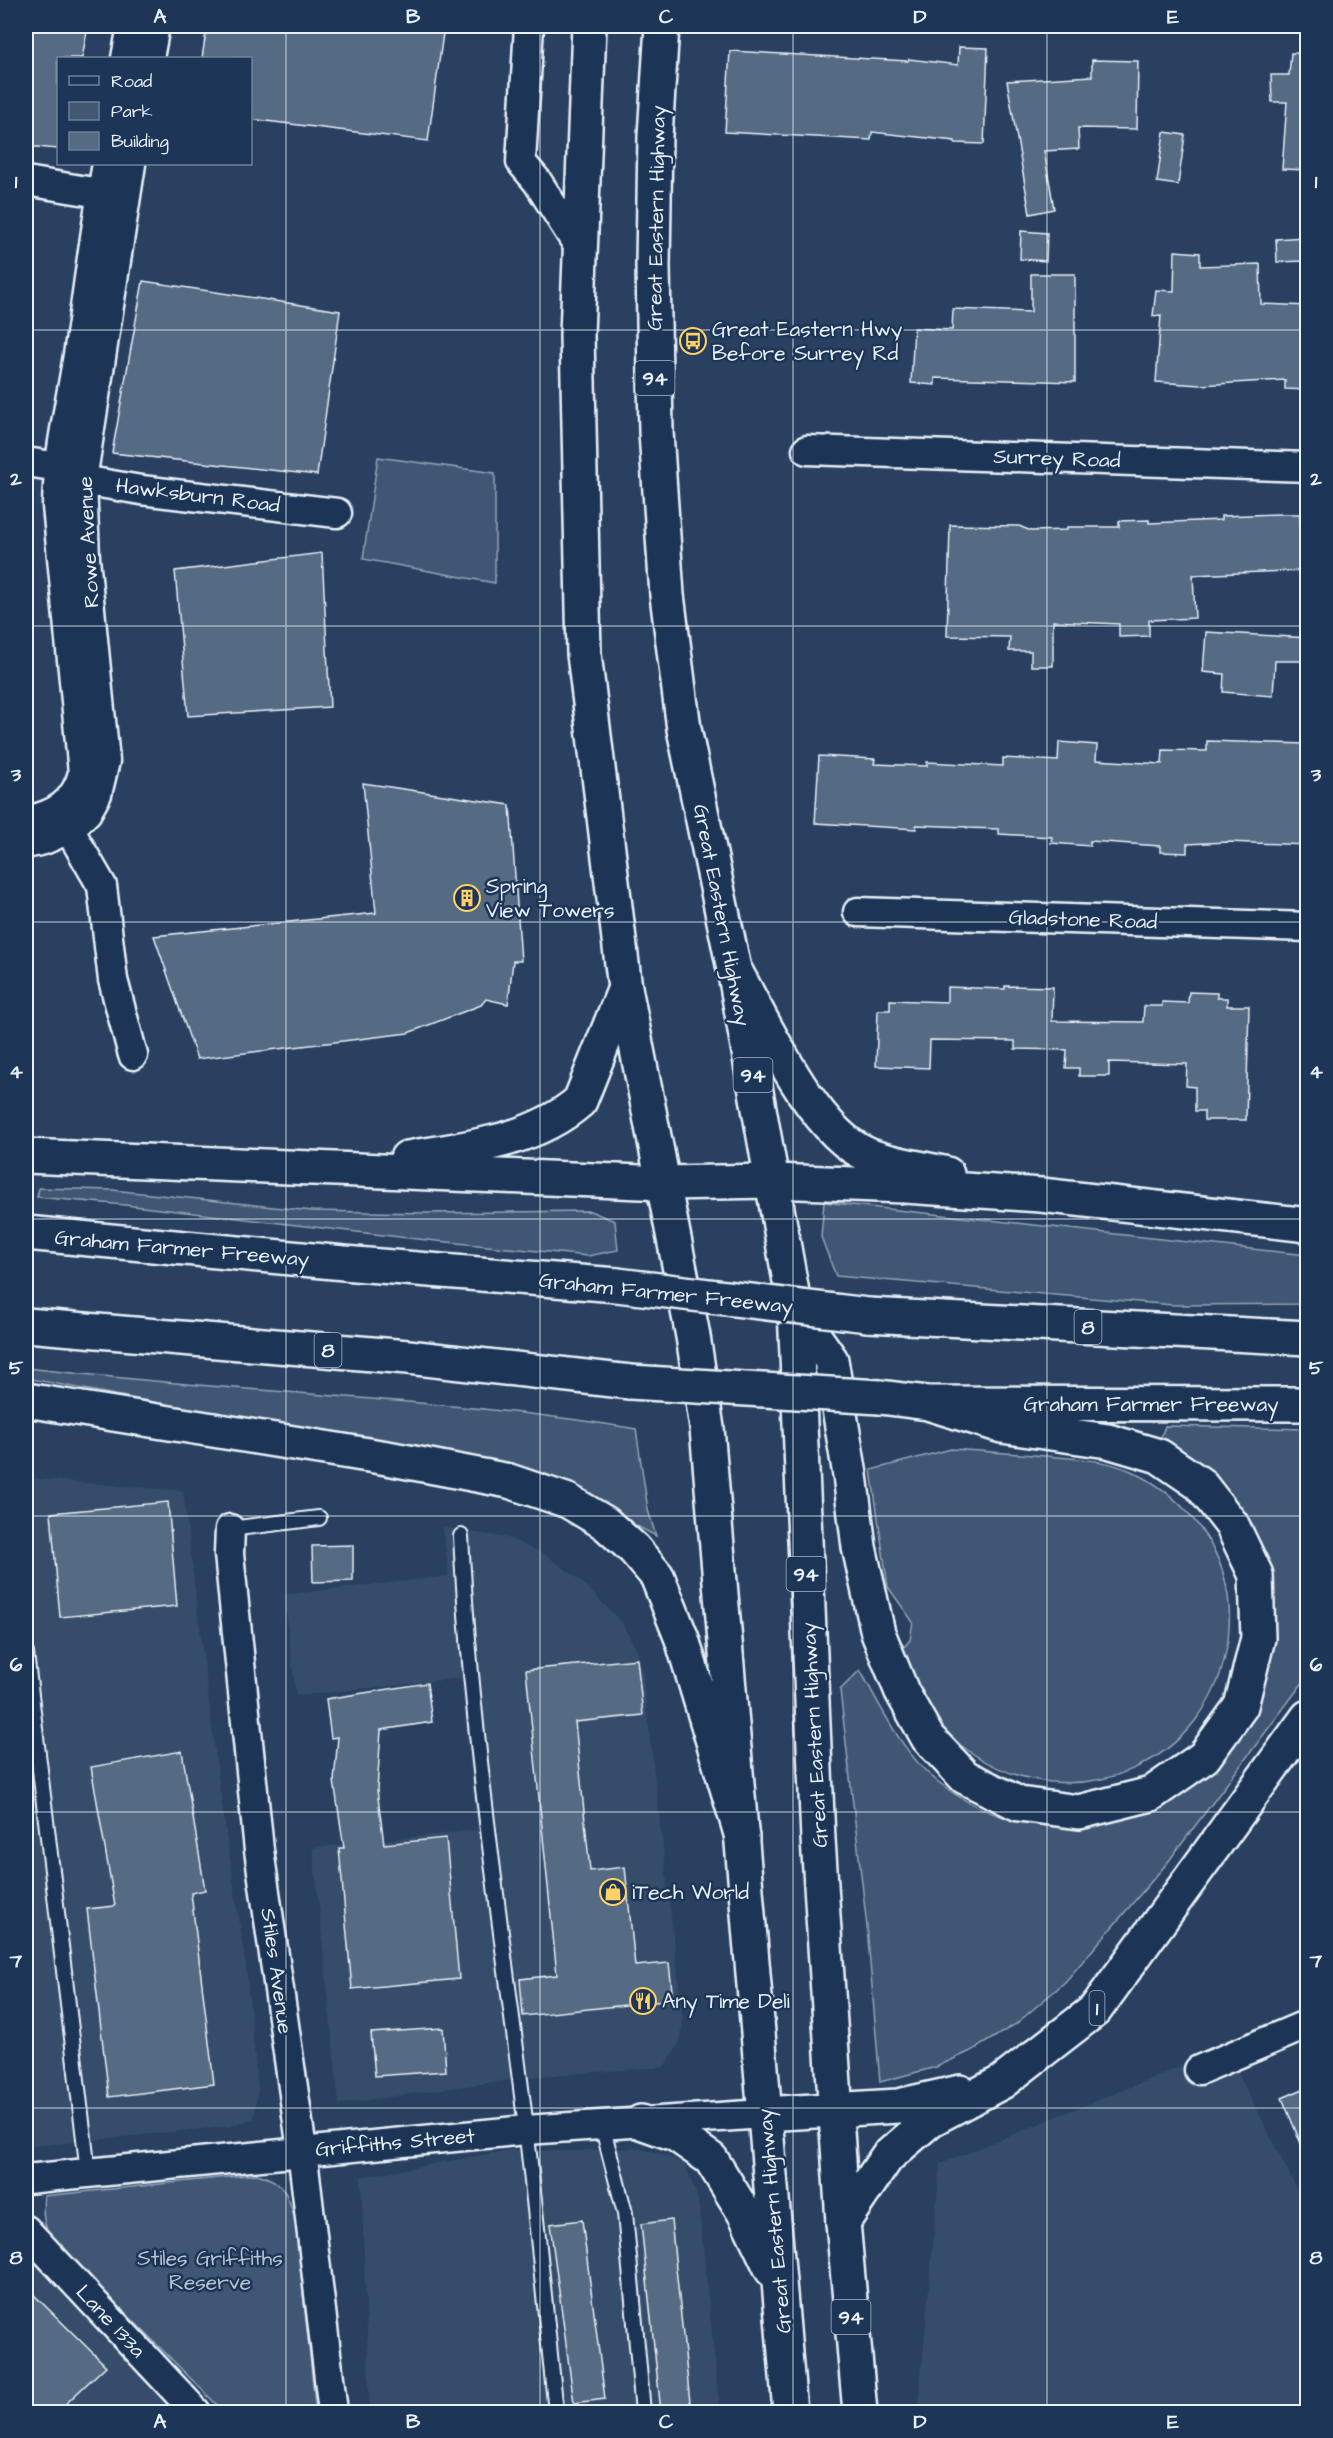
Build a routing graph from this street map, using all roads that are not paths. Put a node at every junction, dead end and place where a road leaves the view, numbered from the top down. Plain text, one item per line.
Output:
1 (132, 26) edge
2 (155, 26) edge
3 (529, 26) edge
4 (589, 26) edge
5 (662, 26) edge
6 (126, 57) edge
7 (149, 57) edge
8 (107, 165) edge
9 (130, 165) edge
10 (26, 181) edge
11 (113, 195) junction
12 (579, 247) junction
13 (807, 450) dead end
14 (26, 462) edge
15 (1308, 467) edge
16 (70, 473) junction
17 (337, 513) dead end
18 (62, 820) junction
19 (26, 821) edge
20 (26, 844) edge
21 (858, 912) dead end
22 (1308, 927) edge
23 (734, 969) junction
24 (626, 988) junction
25 (134, 1055) dead end
26 (26, 1156) edge
27 (337, 1170) junction
28 (773, 1181) junction
29 (664, 1183) junction
30 (1041, 1195) junction
31 (1308, 1225) edge
32 (26, 1233) edge
33 (795, 1309) junction
34 (26, 1325) edge
35 (1308, 1338) edge
36 (26, 1400) edge
37 (928, 1403) junction
38 (1308, 1404) edge
39 (319, 1518) dead end
40 (230, 1530) joint
41 (460, 1536) dead end
42 (26, 1653) edge
43 (1308, 1717) edge
44 (742, 1837) junction
45 (1308, 2024) edge
46 (1199, 2070) dead end
47 (1002, 2082) junction
48 (837, 2110) junction
49 (764, 2114) junction
50 (641, 2122) junction
51 (602, 2125) junction
52 (526, 2130) junction
53 (302, 2150) junction
54 (88, 2172) junction
55 (26, 2179) edge
56 (843, 2222) junction
57 (26, 2230) edge
58 (781, 2288) junction
59 (196, 2412) edge
60 (333, 2412) edge
61 (556, 2412) edge
62 (643, 2412) edge
63 (790, 2412) edge
64 (860, 2412) edge

1 - 6 street
2 - 7 street
3 - 12 street
4 - 12 highway, Great Eastern Highway
5 - 23 highway, Great Eastern Highway / 94
8 - 11 street, Rowe Avenue
9 - 11 street, Rowe Avenue
10 - 11 street
11 - 16 street, Rowe Avenue
12 - 24 highway, Great Eastern Highway
13 - 15 street, Surrey Road
14 - 16 street, Hawksburn Road
16 - 17 street, Hawksburn Road
16 - 18 street, Rowe Avenue
18 - 19 street, Rowe Avenue
18 - 20 street, Rowe Avenue
18 - 25 street
21 - 22 street, Gladstone Road
23 - 28 highway, Great Eastern Highway / 94
23 - 30 highway
24 - 27 highway
24 - 29 highway, Great Eastern Highway
26 - 27 highway
27 - 29 highway
28 - 29 highway
28 - 30 highway
28 - 33 highway, Great Eastern Highway / 94
29 - 44 highway, Great Eastern Highway
30 - 31 highway
32 - 35 highway, Graham Farmer Freeway / 8, bridge
33 - 37 highway
33 - 48 highway, Great Eastern Highway / 94
34 - 37 highway, Graham Farmer Freeway / 8, bridge
36 - 44 highway
37 - 38 highway, Graham Farmer Freeway / 8
39 - 40 lane
40 - 53 street, Stiles Avenue
41 - 52 lane
42 - 54 lane
43 - 47 highway, 1
44 - 49 highway, Great Eastern Highway
45 - 46 street
47 - 48 highway, 1
47 - 56 highway, 1
48 - 49 highway, 1
48 - 56 highway, Great Eastern Highway / 94
49 - 50 street, Griffiths Street
49 - 58 highway, Great Eastern Highway
50 - 51 street, Griffiths Street
50 - 58 highway
51 - 52 street, Griffiths Street
51 - 62 lane
52 - 53 street, Griffiths Street
52 - 61 lane
53 - 54 street, Griffiths Street
53 - 60 street, Stiles Avenue
54 - 55 street, Griffiths Street
56 - 64 highway, Great Eastern Highway / 94
57 - 59 street, Lane 133a
58 - 63 highway, Great Eastern Highway

